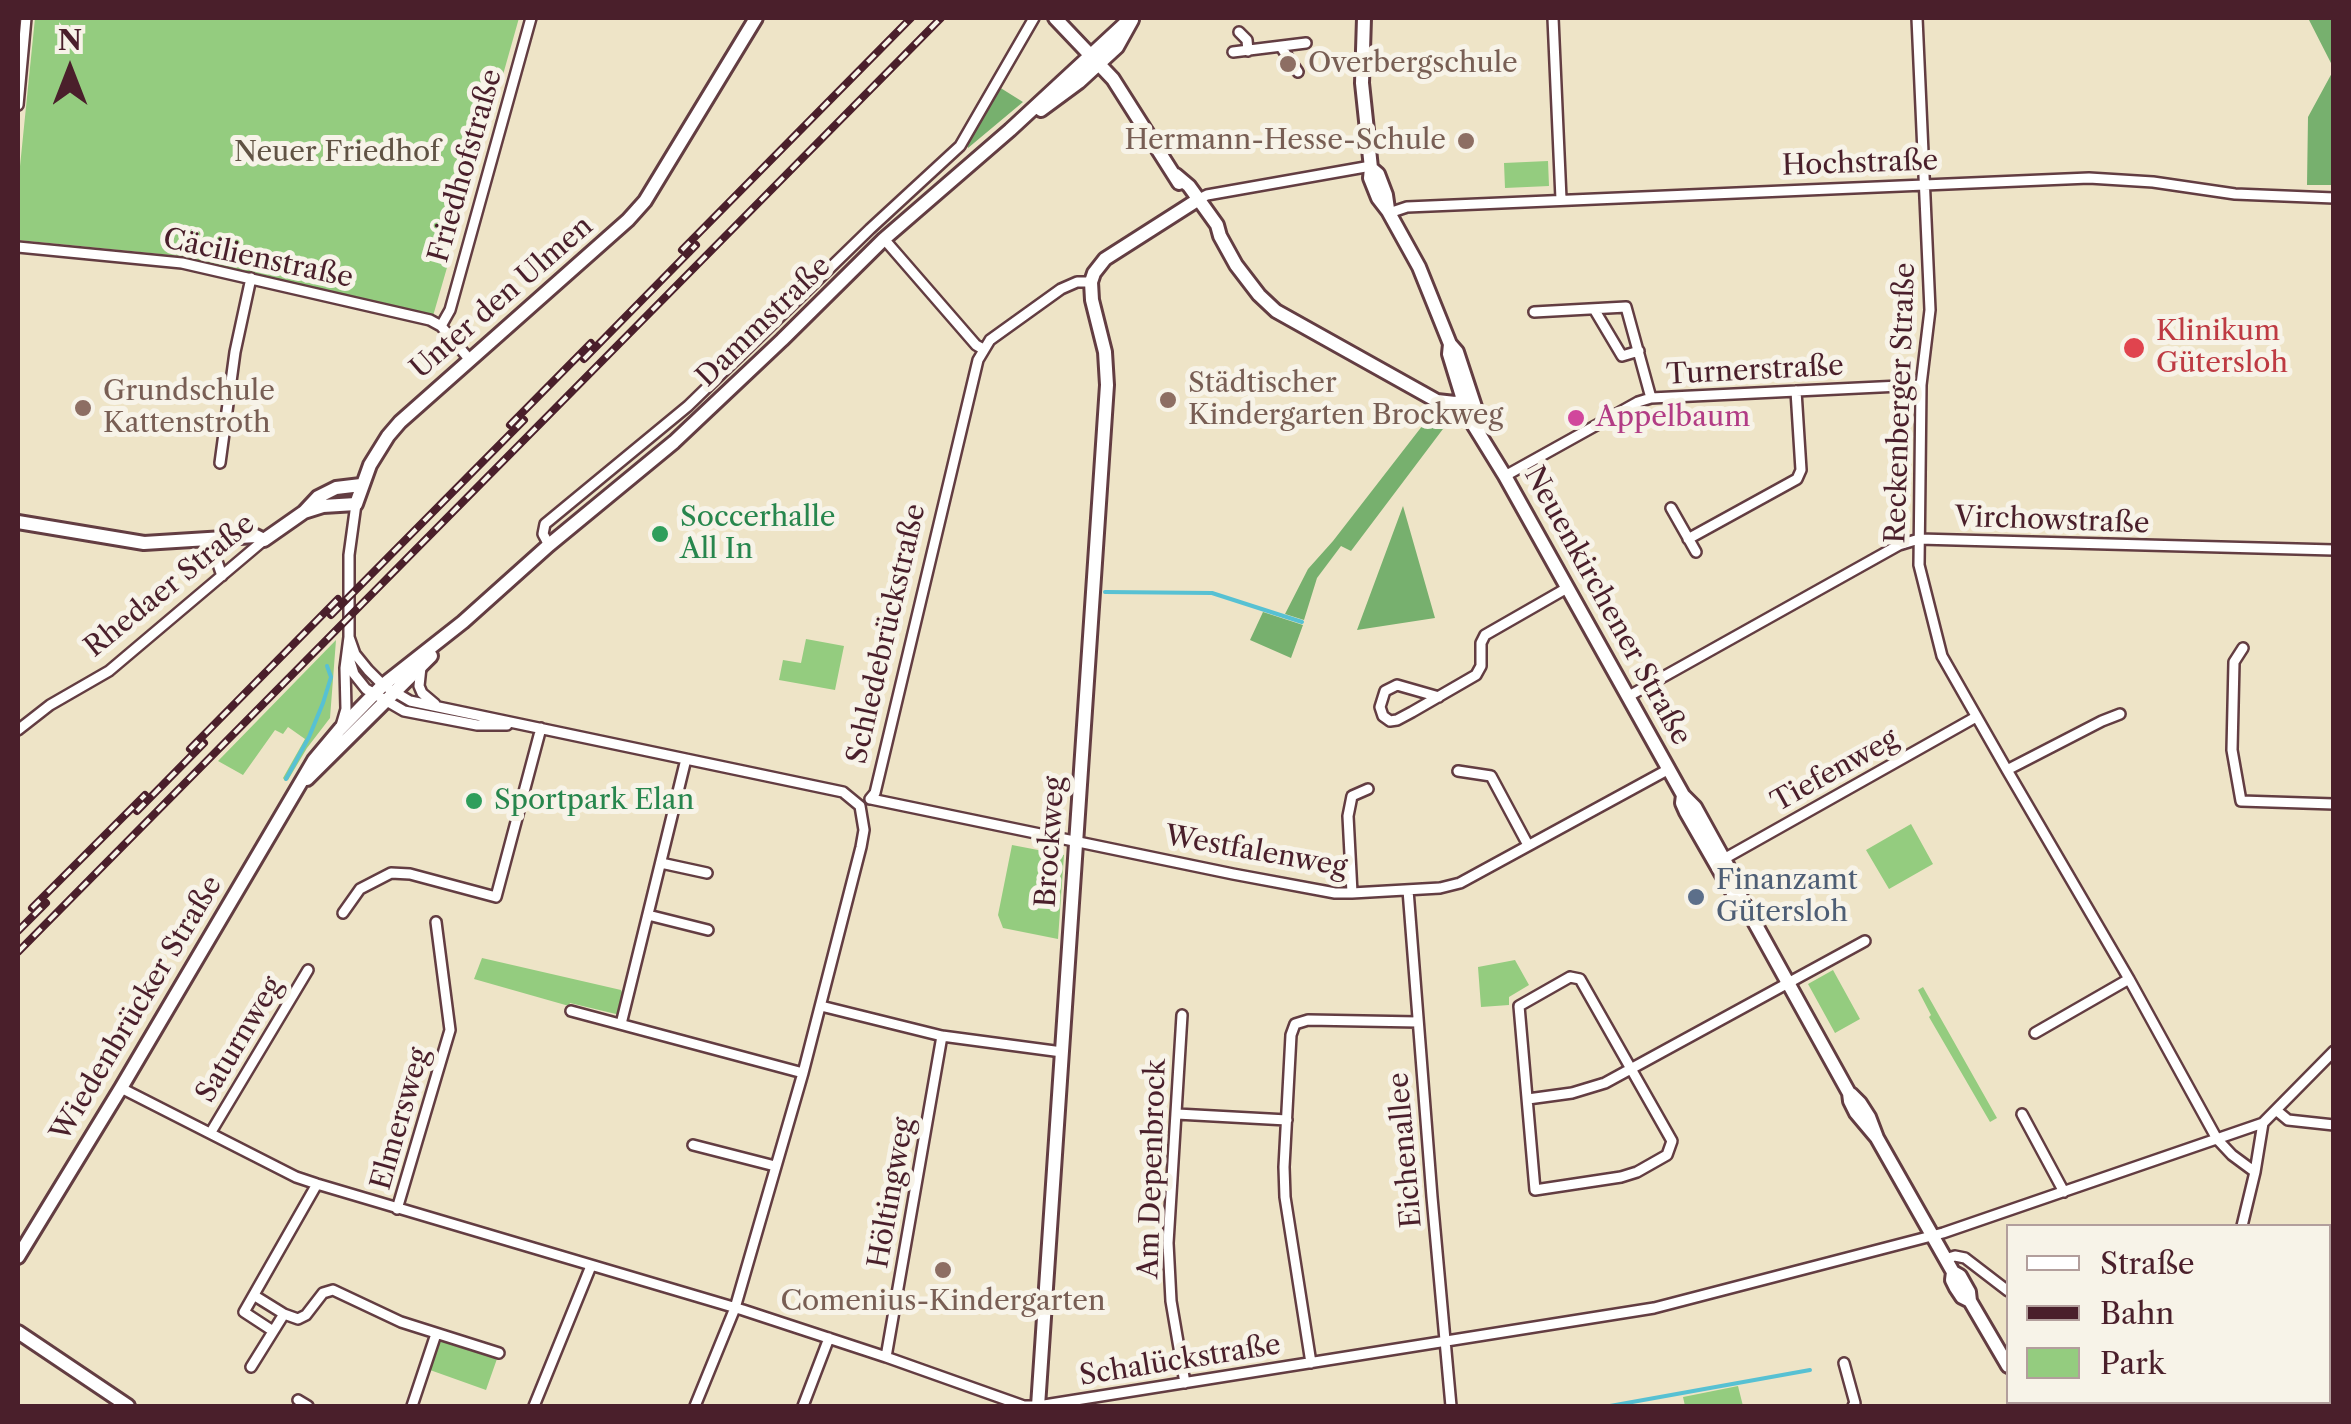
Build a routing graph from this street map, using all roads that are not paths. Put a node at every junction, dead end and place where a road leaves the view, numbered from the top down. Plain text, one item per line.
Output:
1 (26, 18) edge
2 (531, 18) edge
3 (756, 18) edge
4 (1034, 18) edge
5 (1055, 18) edge
6 (1132, 18) edge
7 (1364, 18) edge
8 (1553, 18) edge
9 (1917, 18) edge
10 (1239, 32) dead end
11 (1306, 44) dead end
12 (1281, 47) junction
13 (1248, 50) junction
14 (1233, 52) dead end
15 (1096, 59) junction
16 (1308, 66) dead end
17 (18, 104) edge
18 (960, 146) junction
19 (973, 160) junction
20 (1371, 167) junction
21 (1924, 184) junction
22 (2334, 198) edge
23 (1561, 199) junction
24 (1196, 201) junction
25 (1389, 212) junction
26 (884, 239) junction
27 (18, 247) edge
28 (252, 278) junction
29 (1091, 282) junction
30 (1594, 309) junction
31 (1534, 312) dead end
32 (441, 326) junction
33 (983, 349) junction
34 (1639, 352) junction
35 (470, 360) junction
36 (1921, 384) junction
37 (1796, 391) junction
38 (1651, 398) junction
39 (1468, 400) junction
40 (220, 462) dead end
41 (1505, 476) junction
42 (361, 485) junction
43 (356, 504) junction
44 (1671, 508) dead end
45 (304, 512) junction
46 (18, 522) edge
47 (1688, 539) junction
48 (1919, 539) junction
49 (202, 540) junction
50 (264, 540) junction
51 (549, 545) junction
52 (2334, 550) edge
53 (1696, 552) dead end
54 (222, 576) junction
55 (1568, 588) junction
56 (460, 624) junction
57 (349, 638) junction
58 (2242, 648) dead end
59 (347, 653) junction
60 (421, 667) junction
61 (384, 693) junction
62 (1439, 696) junction
63 (1629, 696) junction
64 (437, 706) junction
65 (2120, 714) dead end
66 (1976, 717) junction
67 (535, 727) junction
68 (340, 729) junction
69 (18, 730) edge
70 (686, 759) junction
71 (1669, 769) junction
72 (2006, 770) junction
73 (1458, 771) dead end
74 (300, 786) junction
75 (1368, 789) dead end
76 (871, 798) junction
77 (2334, 804) edge
78 (860, 806) junction
79 (1076, 841) junction
80 (1528, 845) junction
81 (1720, 861) junction
82 (662, 862) junction
83 (707, 874) dead end
84 (1408, 890) junction
85 (1352, 893) junction
86 (343, 913) dead end
87 (648, 915) junction
88 (436, 922) dead end
89 (708, 930) dead end
90 (1866, 941) dead end
91 (308, 970) dead end
92 (2129, 979) junction
93 (1788, 984) junction
94 (821, 1006) junction
95 (570, 1011) dead end
96 (1182, 1015) dead end
97 (1418, 1022) junction
98 (621, 1024) junction
99 (2035, 1033) dead end
100 (942, 1036) junction
101 (2334, 1050) edge
102 (1062, 1052) junction
103 (1630, 1068) junction
104 (804, 1073) junction
105 (121, 1088) junction
106 (1528, 1099) junction
107 (2276, 1110) junction
108 (1177, 1114) junction
109 (2022, 1114) dead end
110 (1287, 1120) junction
111 (2263, 1123) junction
112 (2334, 1124) edge
113 (211, 1132) junction
114 (2217, 1140) junction
115 (694, 1145) dead end
116 (775, 1166) junction
117 (2255, 1172) junction
118 (316, 1184) junction
119 (2064, 1192) junction
120 (398, 1210) junction
121 (2242, 1224) edge
122 (1932, 1236) junction
123 (18, 1257) edge
124 (1945, 1258) junction
125 (591, 1266) junction
126 (2006, 1289) edge
127 (254, 1296) junction
128 (735, 1308) junction
129 (284, 1314) junction
130 (274, 1330) junction
131 (18, 1332) edge
132 (436, 1334) junction
133 (829, 1338) junction
134 (1445, 1340) junction
135 (1994, 1344) junction
136 (500, 1353) dead end
137 (886, 1357) junction
138 (1311, 1363) junction
139 (1844, 1363) dead end
140 (2006, 1363) edge
141 (250, 1367) dead end
142 (2006, 1370) edge
143 (1185, 1384) junction
144 (298, 1400) dead end
145 (128, 1406) edge
146 (308, 1406) edge
147 (412, 1406) edge
148 (534, 1406) edge
149 (695, 1406) edge
150 (802, 1406) edge
151 (1038, 1406) edge
152 (1451, 1406) edge
153 (1853, 1406) edge

1 - 17 street
2 - 32 street, Friedhofstraße
3 - 35 main road, Unter den Ulmen
4 - 18 street
5 - 15 main road
6 - 15 main road, Dammstraße
7 - 20 main road, Neuenkirchener Straße
8 - 23 street
9 - 21 street, Reckenberger Straße
10 - 13 street
11 - 12 street
12 - 13 street
12 - 16 street
13 - 14 street
15 - 19 main road, Dammstraße
15 - 24 main road
18 - 19 street
18 - 51 street, Dammstraße
19 - 26 main road, Dammstraße
20 - 24 street
20 - 25 main road, Neuenkirchener Straße
21 - 22 street, Hochstraße
21 - 23 street, Hochstraße
21 - 36 street, Reckenberger Straße
23 - 25 street, Hochstraße
24 - 29 main road
24 - 39 main road
25 - 39 main road, Neuenkirchener Straße
26 - 33 street
26 - 51 main road, Dammstraße
27 - 28 street, Cäcilienstraße
28 - 32 street, Cäcilienstraße
28 - 40 street
29 - 33 street
29 - 79 main road, Brockweg
30 - 31 street, Turnerstraße
30 - 34 street, Turnerstraße
30 - 34 street, Turnerstraße
32 - 35 street
33 - 76 street, Schledebrückstraße
34 - 38 street, Turnerstraße
35 - 42 main road, Unter den Ulmen
36 - 37 street, Turnerstraße
36 - 48 street, Reckenberger Straße
37 - 38 street, Turnerstraße
37 - 47 street
38 - 41 street, Turnerstraße
39 - 41 main road, Neuenkirchener Straße
41 - 55 main road, Neuenkirchener Straße
42 - 43 main road, Unter den Ulmen
42 - 45 main road, Rhedaer Straße
43 - 45 main road, Rhedaer Straße
43 - 57 street, Unter den Ulmen
44 - 47 street
45 - 50 main road, Rhedaer Straße
46 - 49 main road
47 - 53 street
48 - 52 street, Virchowstraße
48 - 63 street, Virchowstraße
48 - 66 street, Reckenberger Straße
49 - 50 main road
49 - 54 street
50 - 54 street, Rhedaer Straße
51 - 56 main road, Dammstraße
54 - 69 street, Rhedaer Straße
55 - 62 street
55 - 63 main road, Neuenkirchener Straße
56 - 60 main road, Dammstraße
56 - 61 main road, Dammstraße
57 - 59 street, Unter den Ulmen
57 - 61 street
58 - 77 street
59 - 61 street
59 - 68 street, Unter den Ulmen
60 - 61 main road, Dammstraße
60 - 64 street
61 - 64 street
61 - 67 street
61 - 68 main road, Wiedenbrücker Straße
61 - 74 main road, Wiedenbrücker Straße
62 - 62 street
63 - 71 main road, Neuenkirchener Straße
64 - 67 street
65 - 72 street
66 - 72 street, Reckenberger Straße
66 - 81 street, Tiefenweg
67 - 70 street
67 - 86 street
68 - 74 main road, Wiedenbrücker Straße
70 - 78 street
70 - 82 street
71 - 80 street, Westfalenweg
71 - 81 main road, Neuenkirchener Straße
72 - 92 street, Reckenberger Straße
73 - 80 street
74 - 105 main road, Wiedenbrücker Straße
75 - 85 street
76 - 78 street, Schledebrückstraße
76 - 79 street, Westfalenweg
78 - 94 street
79 - 85 street, Westfalenweg
79 - 102 main road, Brockweg
80 - 84 street, Westfalenweg
81 - 93 main road, Neuenkirchener Straße
82 - 83 street
82 - 87 street
84 - 85 street, Westfalenweg
84 - 97 street, Eichenallee
87 - 89 street
87 - 98 street
88 - 120 street, Elmersweg
90 - 93 street
91 - 113 street, Saturnweg
92 - 99 street
92 - 114 street, Reckenberger Straße
93 - 103 street
93 - 122 main road, Neuenkirchener Straße
94 - 100 street
94 - 104 street
95 - 98 street
96 - 108 street, Am Depenbrock
97 - 110 street
97 - 134 street, Eichenallee
98 - 104 street
100 - 102 street
100 - 137 street, Höltingweg
101 - 107 street
102 - 151 main road, Brockweg
103 - 106 street
103 - 106 street
103 - 106 street
104 - 116 street
105 - 113 street, Schalückstraße
105 - 123 main road, Wiedenbrücker Straße
107 - 111 street
107 - 112 street
108 - 110 street
108 - 143 street, Am Depenbrock
109 - 119 street
110 - 138 street
111 - 114 street, Schalückstraße
111 - 117 street
113 - 118 street, Schalückstraße
114 - 117 street, Reckenberger Straße
114 - 119 street, Schalückstraße
115 - 116 street
116 - 128 street
117 - 121 street
118 - 120 street, Schalückstraße
118 - 127 street
119 - 122 street, Schalückstraße
120 - 125 street, Schalückstraße
122 - 124 main road, Neuenkirchener Straße
122 - 134 street, Schalückstraße
124 - 126 street
124 - 135 main road, Neuenkirchener Straße
125 - 128 street, Schalückstraße
125 - 148 street
127 - 129 street
127 - 130 street
128 - 133 street, Schalückstraße
128 - 149 street
129 - 130 street
129 - 132 street
130 - 141 street
131 - 145 main road
132 - 136 street
132 - 147 street
133 - 137 street, Schalückstraße
133 - 150 street
134 - 138 street, Schalückstraße
134 - 152 street, Eichenallee
135 - 140 main road, Neuenkirchener Straße
135 - 142 main road, Neuenkirchener Straße
137 - 151 street, Schalückstraße
138 - 143 street, Schalückstraße
139 - 153 street
143 - 151 street, Schalückstraße
144 - 146 street

